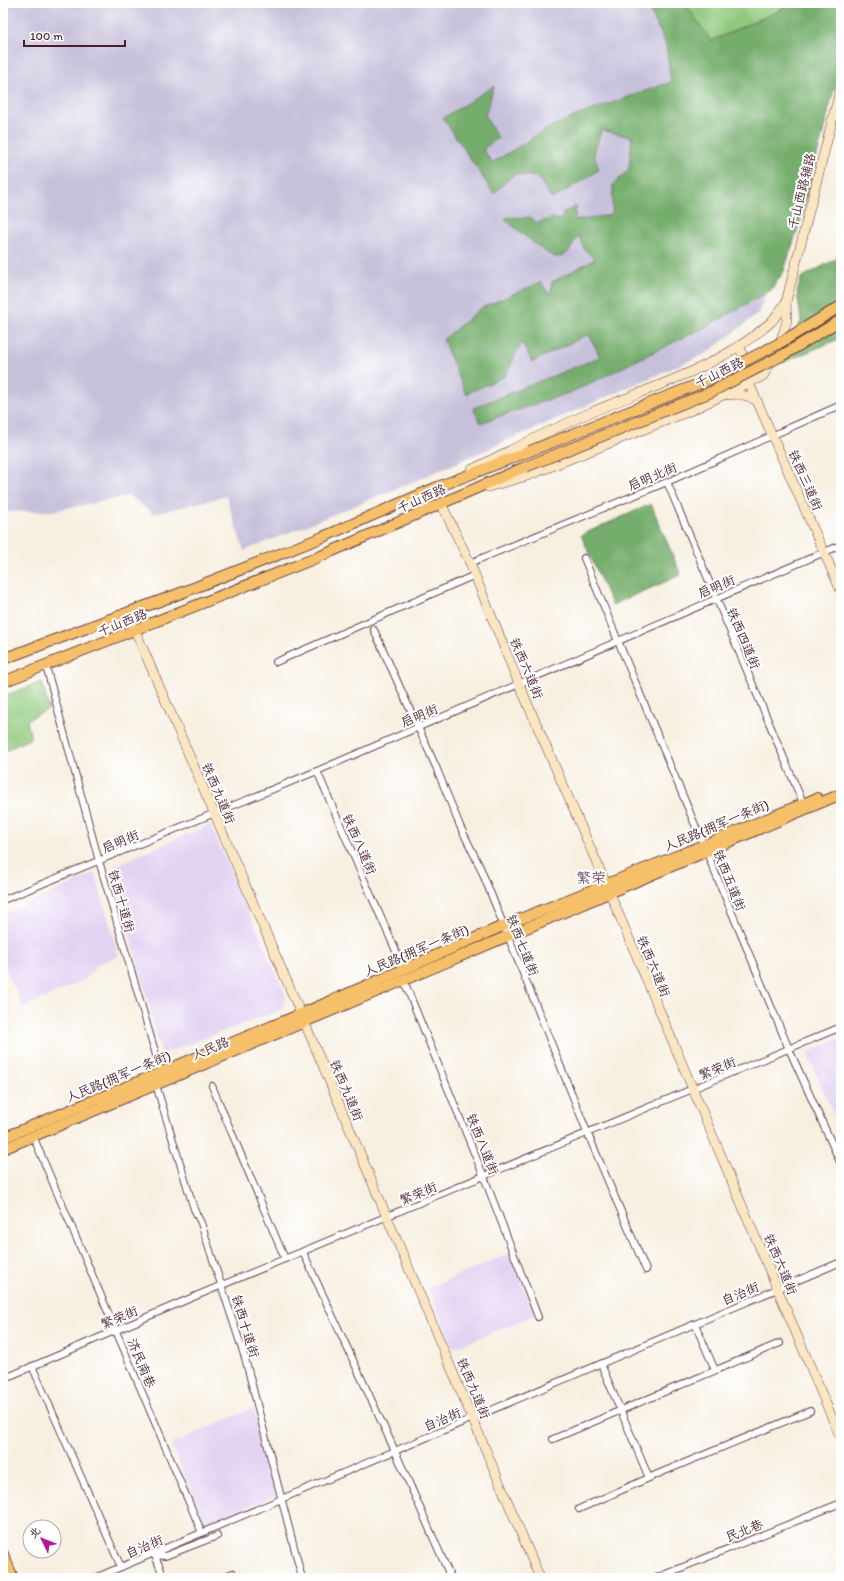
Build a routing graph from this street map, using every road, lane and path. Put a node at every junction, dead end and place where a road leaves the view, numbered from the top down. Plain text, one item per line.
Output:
1 (840, 91) edge
2 (786, 302) junction
3 (841, 306) edge
4 (841, 320) edge
5 (740, 346) junction
6 (763, 376) junction
7 (749, 383) junction
8 (717, 398) junction
9 (757, 401) junction
10 (841, 405) edge
11 (773, 435) junction
12 (667, 482) junction
13 (435, 488) junction
14 (458, 496) junction
15 (441, 503) junction
16 (841, 545) edge
17 (824, 552) junction
18 (584, 558) dead end
19 (470, 563) junction
20 (474, 575) junction
21 (841, 591) edge
22 (715, 598) junction
23 (128, 614) junction
24 (374, 630) dead end
25 (135, 631) junction
26 (618, 641) junction
27 (3, 659) edge
28 (276, 662) dead end
29 (46, 666) junction
30 (3, 682) edge
31 (519, 684) junction
32 (418, 727) junction
33 (317, 771) junction
34 (841, 788) edge
35 (841, 794) edge
36 (802, 803) junction
37 (213, 813) junction
38 (705, 849) junction
39 (99, 862) junction
40 (606, 884) junction
41 (610, 894) junction
42 (3, 900) edge
43 (505, 931) junction
44 (404, 969) junction
45 (404, 981) junction
46 (302, 1018) junction
47 (841, 1027) edge
48 (789, 1049) junction
49 (161, 1072) junction
50 (156, 1085) junction
51 (212, 1086) dead end
52 (693, 1090) junction
53 (588, 1134) junction
54 (33, 1136) junction
55 (3, 1138) edge
56 (3, 1149) edge
57 (841, 1164) edge
58 (484, 1177) junction
59 (387, 1217) junction
60 (303, 1252) junction
61 (285, 1259) junction
62 (841, 1262) edge
63 (646, 1270) dead end
64 (222, 1286) junction
65 (778, 1289) junction
66 (538, 1317) dead end
67 (695, 1324) junction
68 (116, 1330) junction
69 (780, 1343) dead end
70 (601, 1364) junction
71 (32, 1366) junction
72 (715, 1370) junction
73 (3, 1378) edge
74 (621, 1410) junction
75 (810, 1411) dead end
76 (473, 1418) junction
77 (553, 1439) dead end
78 (841, 1439) edge
79 (395, 1451) junction
80 (649, 1478) junction
81 (281, 1499) junction
82 (841, 1502) edge
83 (579, 1509) dead end
84 (202, 1533) junction
85 (217, 1536) dead end
86 (3, 1554) edge
87 (154, 1554) junction
88 (121, 1567) junction
89 (233, 1573) dead end
90 (13, 1578) edge
91 (95, 1578) edge
92 (164, 1578) edge
93 (221, 1578) edge
94 (302, 1578) edge
95 (451, 1578) edge
96 (540, 1578) edge
97 (656, 1578) edge

1 - 2 main road, 千山西路辅路
2 - 5 main road
2 - 6 main road
3 - 13 main road, 千山西路, bridge
4 - 14 main road, 千山西路, bridge
5 - 7 main road, 铁西三道街
5 - 13 main road
6 - 7 main road
6 - 9 main road
7 - 8 main road
7 - 9 main road, 铁西三道街
8 - 9 main road
8 - 14 main road
9 - 11 main road, 铁西三道街
10 - 11 street, 启明北街
11 - 12 street, 启明北街
11 - 17 main road, 铁西三道街
12 - 19 street, 启明北街
12 - 22 street, 铁西四道街
13 - 23 main road, 千山西路
14 - 15 main road, 千山西路
15 - 19 main road, 铁西六道街
15 - 25 main road, 千山西路
16 - 17 street, 启明街
17 - 21 main road, 铁西三道街
17 - 22 street, 启明街
18 - 26 street, 铁西五道街
19 - 20 main road, 铁西六道街
20 - 28 street
20 - 31 main road, 铁西六道街
22 - 26 street, 启明街
22 - 36 street, 铁西四道街
23 - 25 main road, 铁西九道街
23 - 27 main road, 千山西路
24 - 32 street, 铁西七道街
25 - 29 main road, 千山西路
25 - 37 main road, 铁西九道街
26 - 31 street, 启明街
26 - 38 street, 铁西五道街
29 - 30 main road, 千山西路
29 - 39 street, 铁西十道街
31 - 32 street, 启明街
31 - 40 main road, 铁西六道街
32 - 33 street, 启明街
32 - 43 street, 铁西七道街
33 - 37 street, 启明街
33 - 44 street, 铁西八道街
34 - 36 main road, 人民路(拥军一条街)
35 - 38 main road
36 - 38 main road, 人民路(拥军一条街)
37 - 39 street, 启明街
37 - 46 main road, 铁西九道街
38 - 40 main road, 人民路(拥军一条街)
38 - 41 main road
38 - 48 street, 铁西五道街
39 - 42 street, 启明街
39 - 49 street, 铁西十道街
40 - 41 main road, 铁西六道街
40 - 43 main road, 人民路(拥军一条街)
41 - 43 main road
41 - 52 main road, 铁西六道街
43 - 44 main road, 人民路(拥军一条街)
43 - 45 main road, 人民路
43 - 53 street, 铁西七道街
44 - 46 main road, 人民路(拥军一条街)
45 - 46 main road, 人民路
45 - 58 street, 铁西八道街
46 - 49 main road, 人民路(拥军一条街)
46 - 50 main road, 人民路
46 - 59 main road, 铁西九道街
47 - 48 street, 繁荣街
48 - 52 street, 繁荣街
48 - 57 street, 铁西五道街
49 - 55 main road, 人民路(拥军一条街)
50 - 54 main road, 人民路
50 - 64 street, 铁西十道街
51 - 61 street
52 - 53 street, 繁荣街
52 - 65 main road, 铁西六道街
53 - 58 street, 繁荣街
53 - 63 street, 铁西七道街
54 - 56 main road, 人民路
54 - 68 street, 济民南巷
58 - 59 street, 繁荣街
58 - 66 street, 铁西八道街
59 - 60 street, 繁荣街
59 - 76 main road, 铁西九道街
60 - 61 street, 繁荣街
60 - 79 street
61 - 64 street, 繁荣街
62 - 65 street, 自治街
64 - 68 street, 繁荣街
64 - 81 street, 铁西十道街
65 - 67 street, 自治街
65 - 78 main road, 铁西六道街
67 - 70 street, 自治街
67 - 72 street
68 - 71 street, 繁荣街
68 - 84 street, 济民南巷
69 - 72 street
70 - 74 street
70 - 76 street, 自治街
71 - 73 street, 繁荣街
71 - 88 street
72 - 74 street
74 - 77 street
74 - 80 street
75 - 80 street
76 - 79 street, 自治街
76 - 96 main road, 铁西九道街
79 - 81 street, 自治街
79 - 95 street
80 - 83 street
81 - 84 street, 自治街
81 - 94 street, 铁西十道街
82 - 97 street, 民北巷
84 - 87 street, 自治街
85 - 87 street
86 - 90 main road
87 - 88 street, 自治街
87 - 92 street
88 - 91 street, 自治街
89 - 93 street

